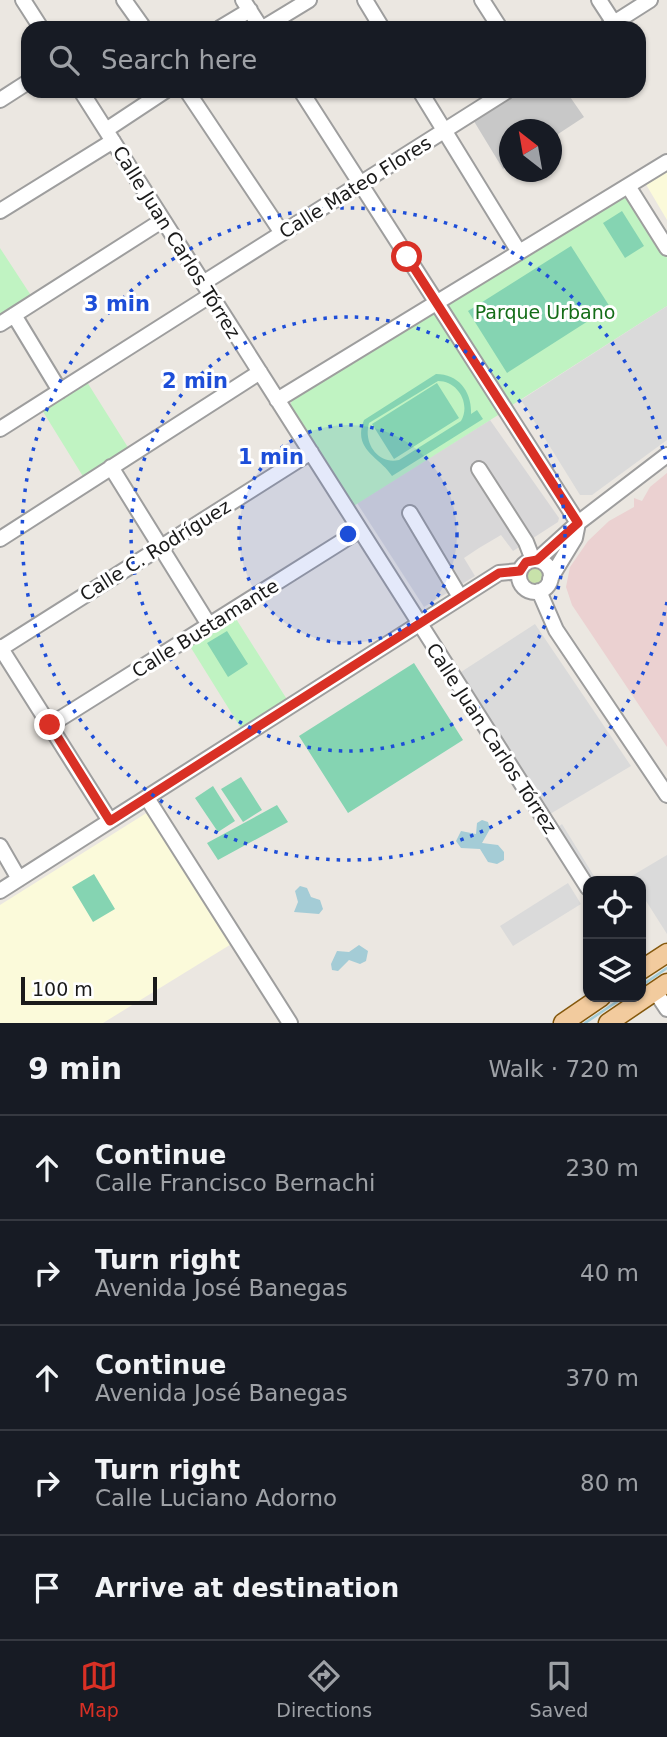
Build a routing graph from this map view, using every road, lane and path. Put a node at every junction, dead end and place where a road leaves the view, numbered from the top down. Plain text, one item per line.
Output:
1 (23, 0) edge
2 (124, 0) edge
3 (309, 0) edge
4 (365, 0) edge
5 (482, 0) edge
6 (599, 0) edge
7 (650, 0) edge
8 (246, 5) edge
9 (36, 21) edge
10 (139, 21) edge
11 (228, 21) edge
12 (257, 21) edge
13 (274, 21) edge
14 (378, 21) edge
15 (495, 21) edge
16 (608, 21) edge
17 (616, 21) edge
18 (21, 86) edge
19 (85, 98) edge
20 (156, 98) edge
21 (192, 98) edge
22 (305, 98) edge
23 (425, 98) edge
24 (496, 98) edge
25 (0, 100) edge
26 (444, 130) junction
27 (109, 135) junction
28 (667, 162) edge
29 (360, 184) junction
30 (628, 186) junction
31 (0, 211) edge
32 (163, 220) junction
33 (282, 233) junction
34 (667, 248) edge
35 (519, 252) junction
36 (207, 289) junction
37 (437, 303) junction
38 (14, 315) junction
39 (0, 324) edge
40 (260, 372) junction
41 (61, 391) junction
42 (277, 400) junction
43 (0, 429) edge
44 (311, 452) junction
45 (667, 455) edge
46 (111, 467) junction
47 (479, 469) dead end
48 (410, 513) dead end
49 (578, 523) junction
50 (360, 530) junction
51 (0, 539) edge
52 (161, 547) junction
53 (535, 560) junction
54 (520, 571) junction
55 (550, 579) junction
56 (539, 591) junction
57 (460, 597) junction
58 (419, 623) junction
59 (209, 625) junction
60 (0, 648) edge
61 (50, 725) junction
62 (667, 795) edge
63 (147, 798) junction
64 (110, 821) junction
65 (0, 846) edge
66 (19, 879) junction
67 (583, 880) edge
68 (0, 891) edge
69 (667, 953) edge
70 (646, 967) edge
71 (661, 987) edge
72 (594, 1002) edge
73 (667, 1009) edge
74 (290, 1023) edge
75 (563, 1023) edge
76 (608, 1023) edge

1 - 9 street
2 - 10 street
3 - 13 street
4 - 14 street
5 - 15 street
6 - 16 street
7 - 17 street
8 - 11 street
8 - 12 street
18 - 25 street
19 - 27 street, Calle Juan Carlos Tórrez
20 - 27 street
21 - 33 street
22 - 29 street
23 - 26 street
24 - 26 street, Calle Mateo Flores
26 - 29 street, Calle Mateo Flores
26 - 35 street
27 - 31 street
27 - 32 street, Calle Juan Carlos Tórrez
28 - 30 street
29 - 33 street, Calle Mateo Flores
29 - 37 street
30 - 34 street
30 - 35 street
32 - 36 street, Calle Juan Carlos Tórrez
32 - 38 street
33 - 36 street, Calle Mateo Flores
35 - 37 street
36 - 40 street, Calle Juan Carlos Tórrez
36 - 41 street, Calle Mateo Flores
37 - 42 street
37 - 49 street
38 - 39 street
38 - 41 street
40 - 42 street, Calle Juan Carlos Tórrez
40 - 46 street
41 - 43 street, Calle Mateo Flores
42 - 44 street, Calle Juan Carlos Tórrez
44 - 50 street, Calle Juan Carlos Tórrez
44 - 52 street, Calle C. Rodríguez
45 - 49 street
46 - 51 street
46 - 52 street
47 - 53 street
48 - 57 street
49 - 53 street
49 - 55 street
50 - 58 street, Calle Juan Carlos Tórrez
50 - 59 street, Calle Bustamante
52 - 59 street
52 - 60 street, Calle C. Rodríguez
53 - 54 street
53 - 55 street
54 - 56 street
54 - 57 street
55 - 56 street
56 - 62 street
57 - 58 street
58 - 63 street
58 - 67 street, Calle Juan Carlos Tórrez
59 - 61 street, Calle Bustamante
60 - 61 street
61 - 64 street
63 - 64 street
63 - 74 street
64 - 66 street
65 - 66 street
66 - 68 street
69 - 70 main road
71 - 73 street
71 - 76 main road
72 - 75 main road

